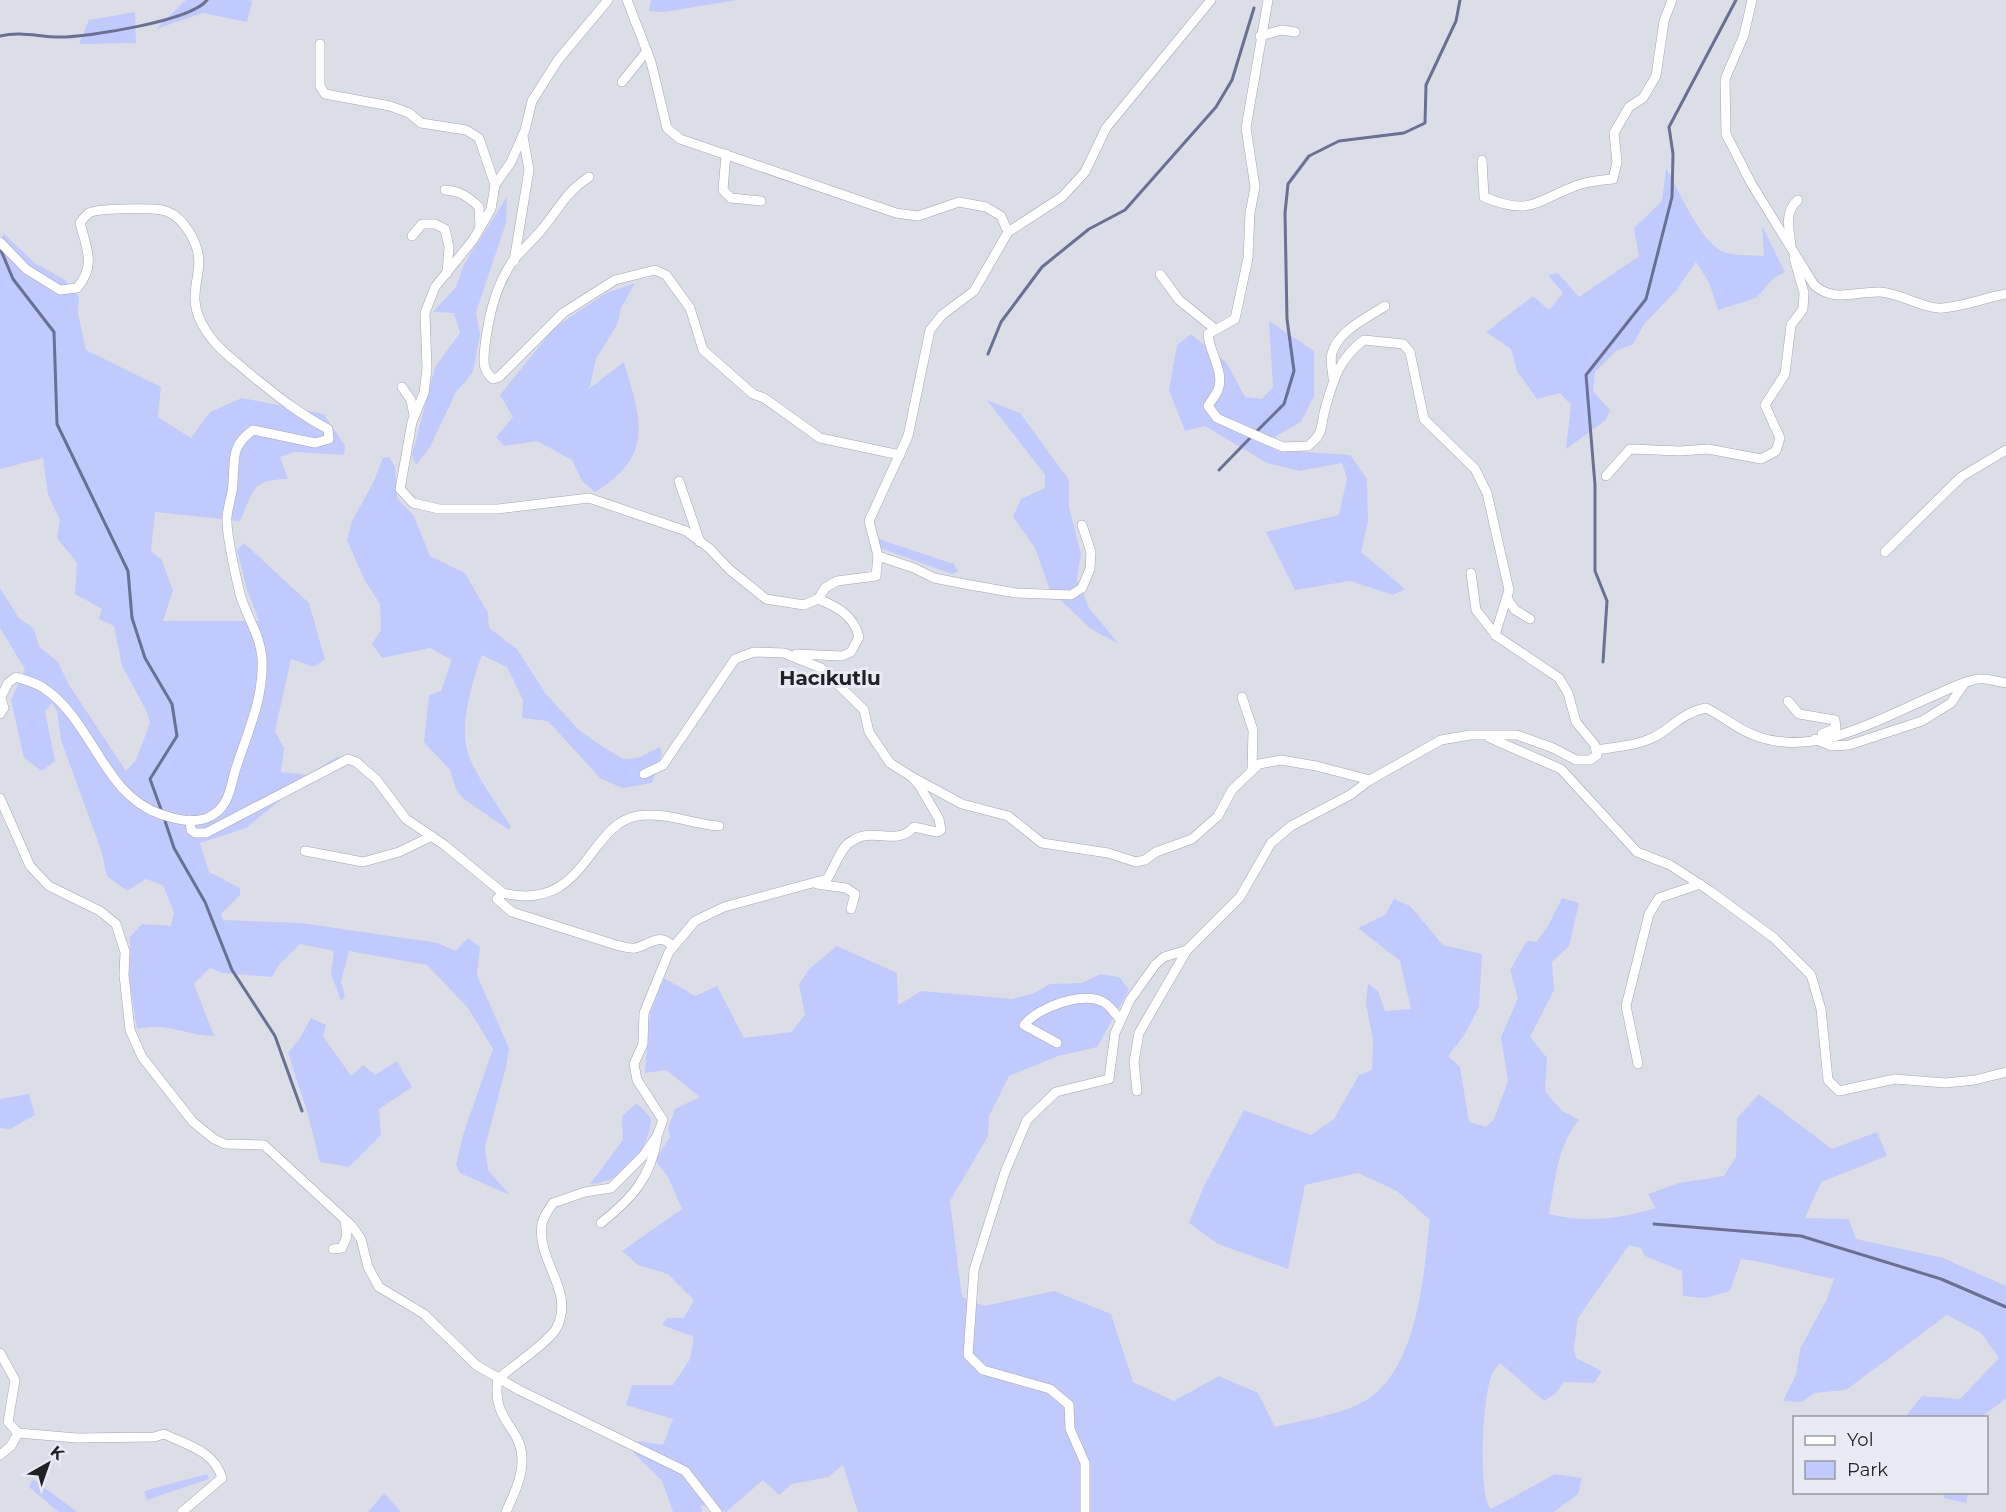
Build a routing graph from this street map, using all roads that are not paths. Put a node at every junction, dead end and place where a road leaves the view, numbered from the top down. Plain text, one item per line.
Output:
1 (608, 0) edge
2 (627, 0) edge
3 (1211, 0) edge
4 (1268, 0) edge
5 (1672, 0) edge
6 (1752, 0) edge
7 (1295, 32) dead end
8 (1260, 36) junction
9 (320, 44) dead end
10 (647, 51) junction
11 (622, 82) dead end
12 (523, 136) junction
13 (726, 154) junction
14 (1482, 160) dead end
15 (589, 177) dead end
16 (495, 185) junction
17 (445, 190) dead end
18 (1798, 200) dead end
19 (761, 201) dead end
20 (480, 227) junction
21 (1008, 232) junction
22 (412, 236) dead end
23 (0, 242) edge
24 (1791, 248) junction
25 (514, 261) junction
26 (447, 273) junction
27 (1160, 274) dead end
28 (2006, 294) edge
29 (1386, 306) dead end
30 (1215, 329) junction
31 (1333, 383) junction
32 (402, 387) dead end
33 (414, 416) junction
34 (2006, 450) edge
35 (900, 455) junction
36 (1606, 476) dead end
37 (679, 481) dead end
38 (1082, 525) dead end
39 (700, 542) junction
40 (1885, 552) dead end
41 (878, 556) junction
42 (1471, 573) dead end
43 (1507, 598) junction
44 (818, 599) junction
45 (1530, 619) dead end
46 (1495, 634) junction
47 (784, 653) junction
48 (2006, 683) edge
49 (1964, 684) junction
50 (1, 696) edge
51 (1242, 698) dead end
52 (1788, 701) dead end
53 (0, 714) edge
54 (1488, 736) junction
55 (1811, 740) junction
56 (1596, 750) junction
57 (1252, 770) junction
58 (644, 774) dead end
59 (912, 777) junction
60 (1370, 780) junction
61 (0, 798) edge
62 (190, 820) junction
63 (719, 826) dead end
64 (432, 836) junction
65 (305, 851) dead end
66 (815, 883) junction
67 (1700, 884) junction
68 (503, 893) junction
69 (851, 909) dead end
70 (673, 947) junction
71 (1187, 950) junction
72 (1121, 1020) junction
73 (1057, 1043) dead end
74 (1638, 1064) dead end
75 (2006, 1072) edge
76 (1137, 1091) dead end
77 (657, 1136) junction
78 (345, 1220) junction
79 (601, 1222) dead end
80 (333, 1249) dead end
81 (0, 1353) edge
82 (498, 1379) junction
83 (18, 1434) junction
84 (0, 1455) edge
85 (182, 1512) edge
86 (506, 1512) edge
87 (717, 1512) edge
88 (1084, 1512) edge

1 - 12 street
2 - 10 street
3 - 21 street
4 - 8 street
5 - 14 street
6 - 24 street
7 - 8 street
8 - 30 street
9 - 16 street
10 - 11 street
10 - 13 street
12 - 16 street
12 - 25 street
13 - 19 street
13 - 21 street
15 - 25 street
16 - 20 street
17 - 20 street
18 - 24 street
20 - 26 street
21 - 35 street
22 - 26 street
23 - 62 street
24 - 28 street
24 - 36 street
25 - 35 street
26 - 33 street
27 - 30 street
29 - 31 street
30 - 31 street
31 - 43 street
32 - 33 street
33 - 39 street
34 - 40 street
35 - 41 street
37 - 39 street
38 - 41 street
39 - 44 street
41 - 44 street
42 - 46 street
43 - 45 street
43 - 46 street
44 - 47 street
46 - 56 street
47 - 58 street
47 - 59 street
48 - 49 street
49 - 55 street
49 - 55 street
50 - 53 street
50 - 62 street
51 - 57 street
52 - 55 street
54 - 56 street
54 - 60 street
54 - 67 street
55 - 56 street
57 - 59 street
57 - 60 street
59 - 66 street
60 - 71 street
61 - 78 street
62 - 64 street
63 - 68 street
64 - 65 street
64 - 68 street
66 - 69 street
66 - 70 street
67 - 74 street
67 - 75 street
68 - 70 street
70 - 77 street
71 - 72 street
71 - 76 street
72 - 73 street
72 - 88 street
77 - 79 street
77 - 82 street
78 - 80 street
78 - 82 street
81 - 83 street
82 - 86 street
82 - 87 street
83 - 84 street
83 - 85 street

